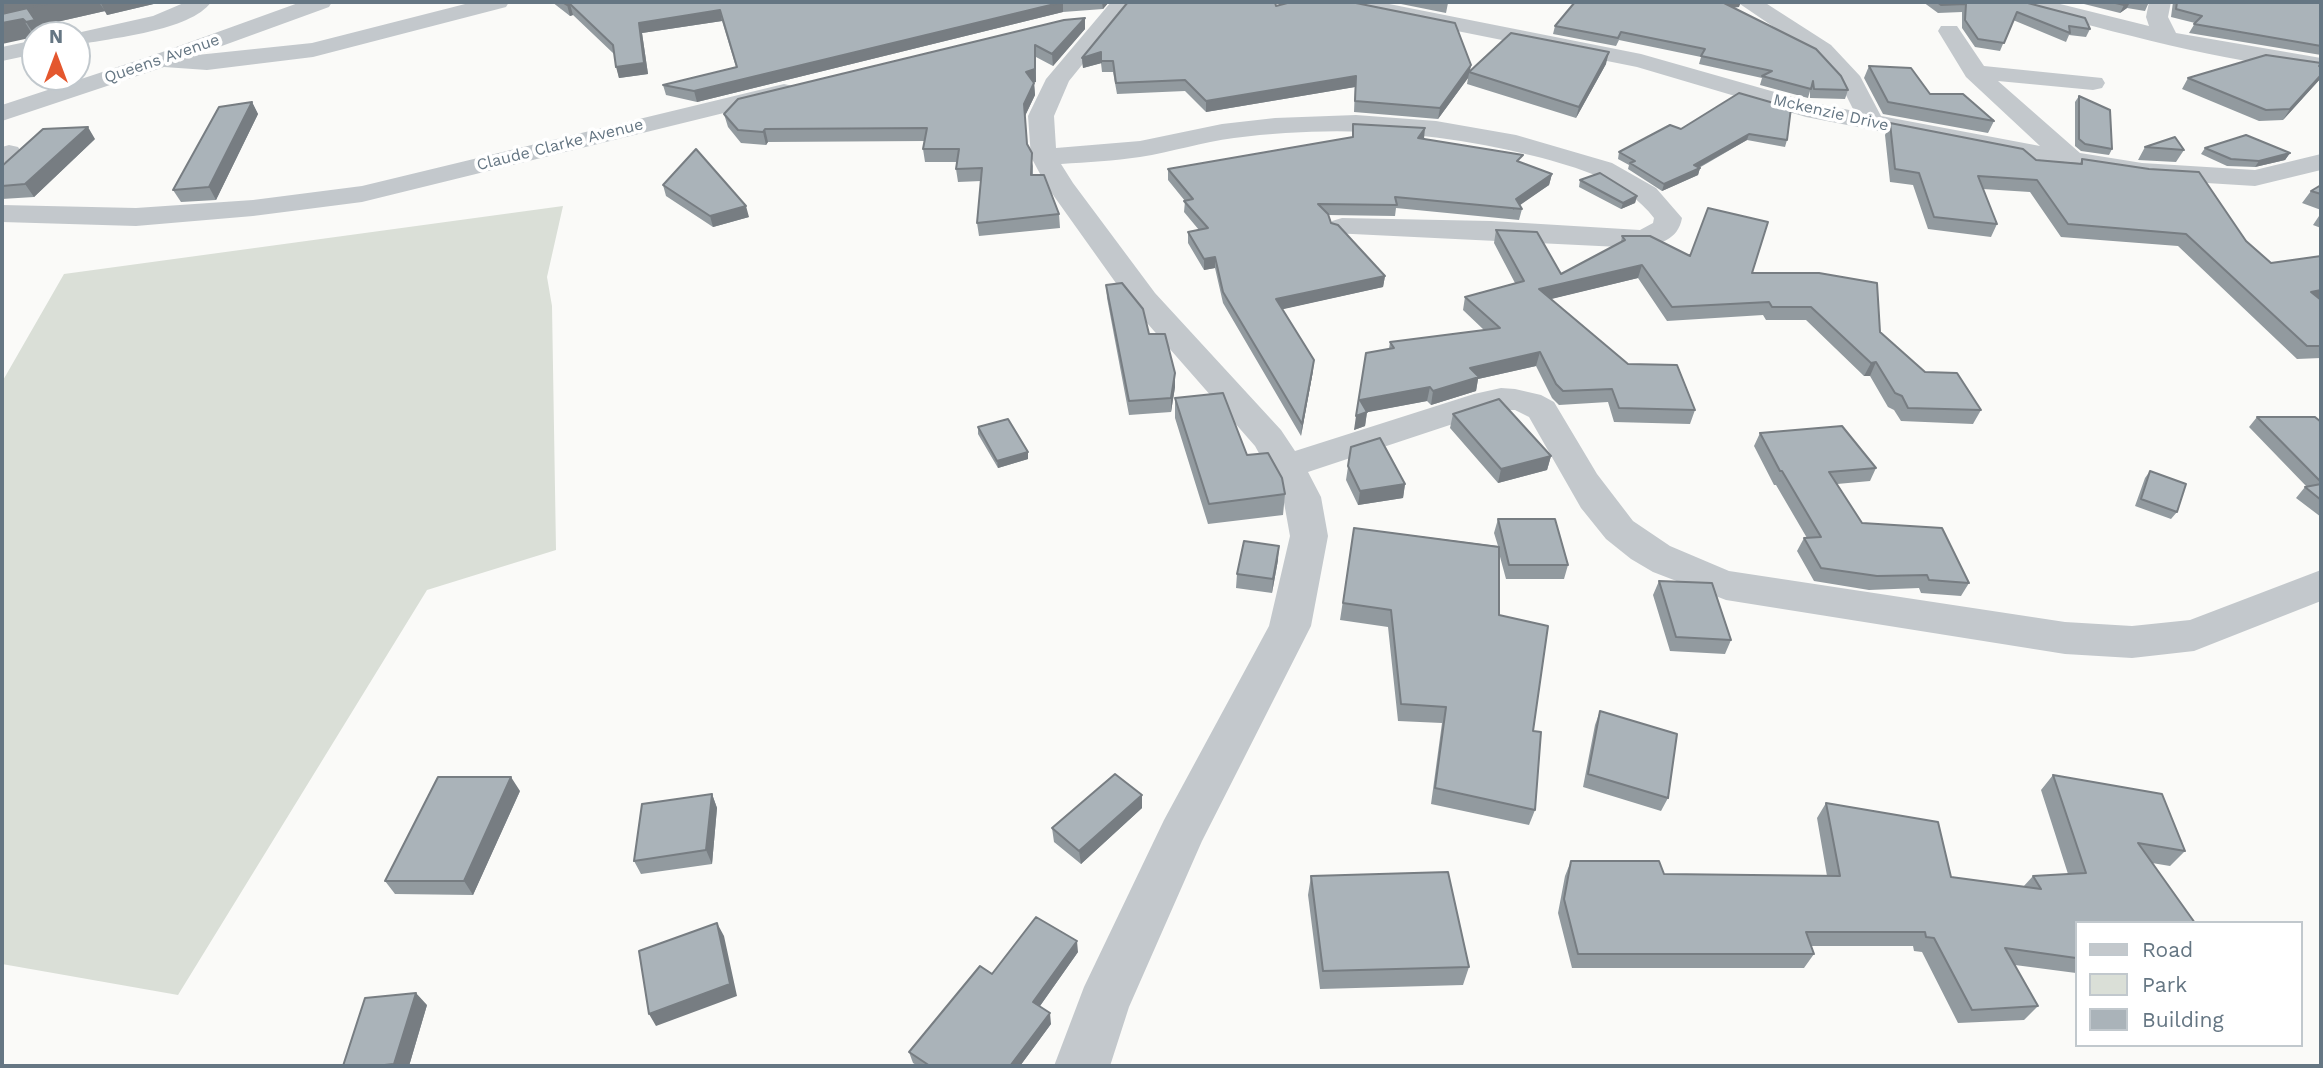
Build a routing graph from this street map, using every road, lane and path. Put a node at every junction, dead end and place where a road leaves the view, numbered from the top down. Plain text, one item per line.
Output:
1 (200, 2) edge
2 (321, 2) edge
3 (498, 2) edge
4 (1347, 2) edge
5 (1748, 2) edge
6 (2028, 2) edge
7 (2160, 2) edge
8 (1116, 10) edge
9 (1076, 21) edge
10 (1949, 31) dead end
11 (91, 34) edge
12 (2168, 38) junction
13 (21, 50) edge
14 (2, 54) edge
15 (162, 60) junction
16 (2321, 65) edge
17 (1975, 72) junction
18 (2093, 83) dead end
19 (808, 85) edge
20 (2, 113) edge
21 (1871, 123) junction
22 (1044, 157) junction
23 (2071, 159) junction
24 (2321, 162) edge
25 (2, 214) edge
26 (1342, 227) edge
27 (1287, 466) junction
28 (2321, 585) edge
29 (1082, 1066) edge

1 - 11 street
2 - 15 street, Queens Avenue
3 - 15 street
4 - 21 street, Mckenzie Drive
5 - 21 street
6 - 12 street
7 - 12 street
8 - 9 street
8 - 22 street
10 - 17 street
12 - 16 street
13 - 14 street
15 - 20 street, Queens Avenue
17 - 18 street
17 - 23 street
19 - 25 street, Claude Clarke Avenue
21 - 23 street, Mckenzie Drive
22 - 26 street
22 - 27 street
23 - 24 street, Mckenzie Drive
27 - 28 street
27 - 29 street

